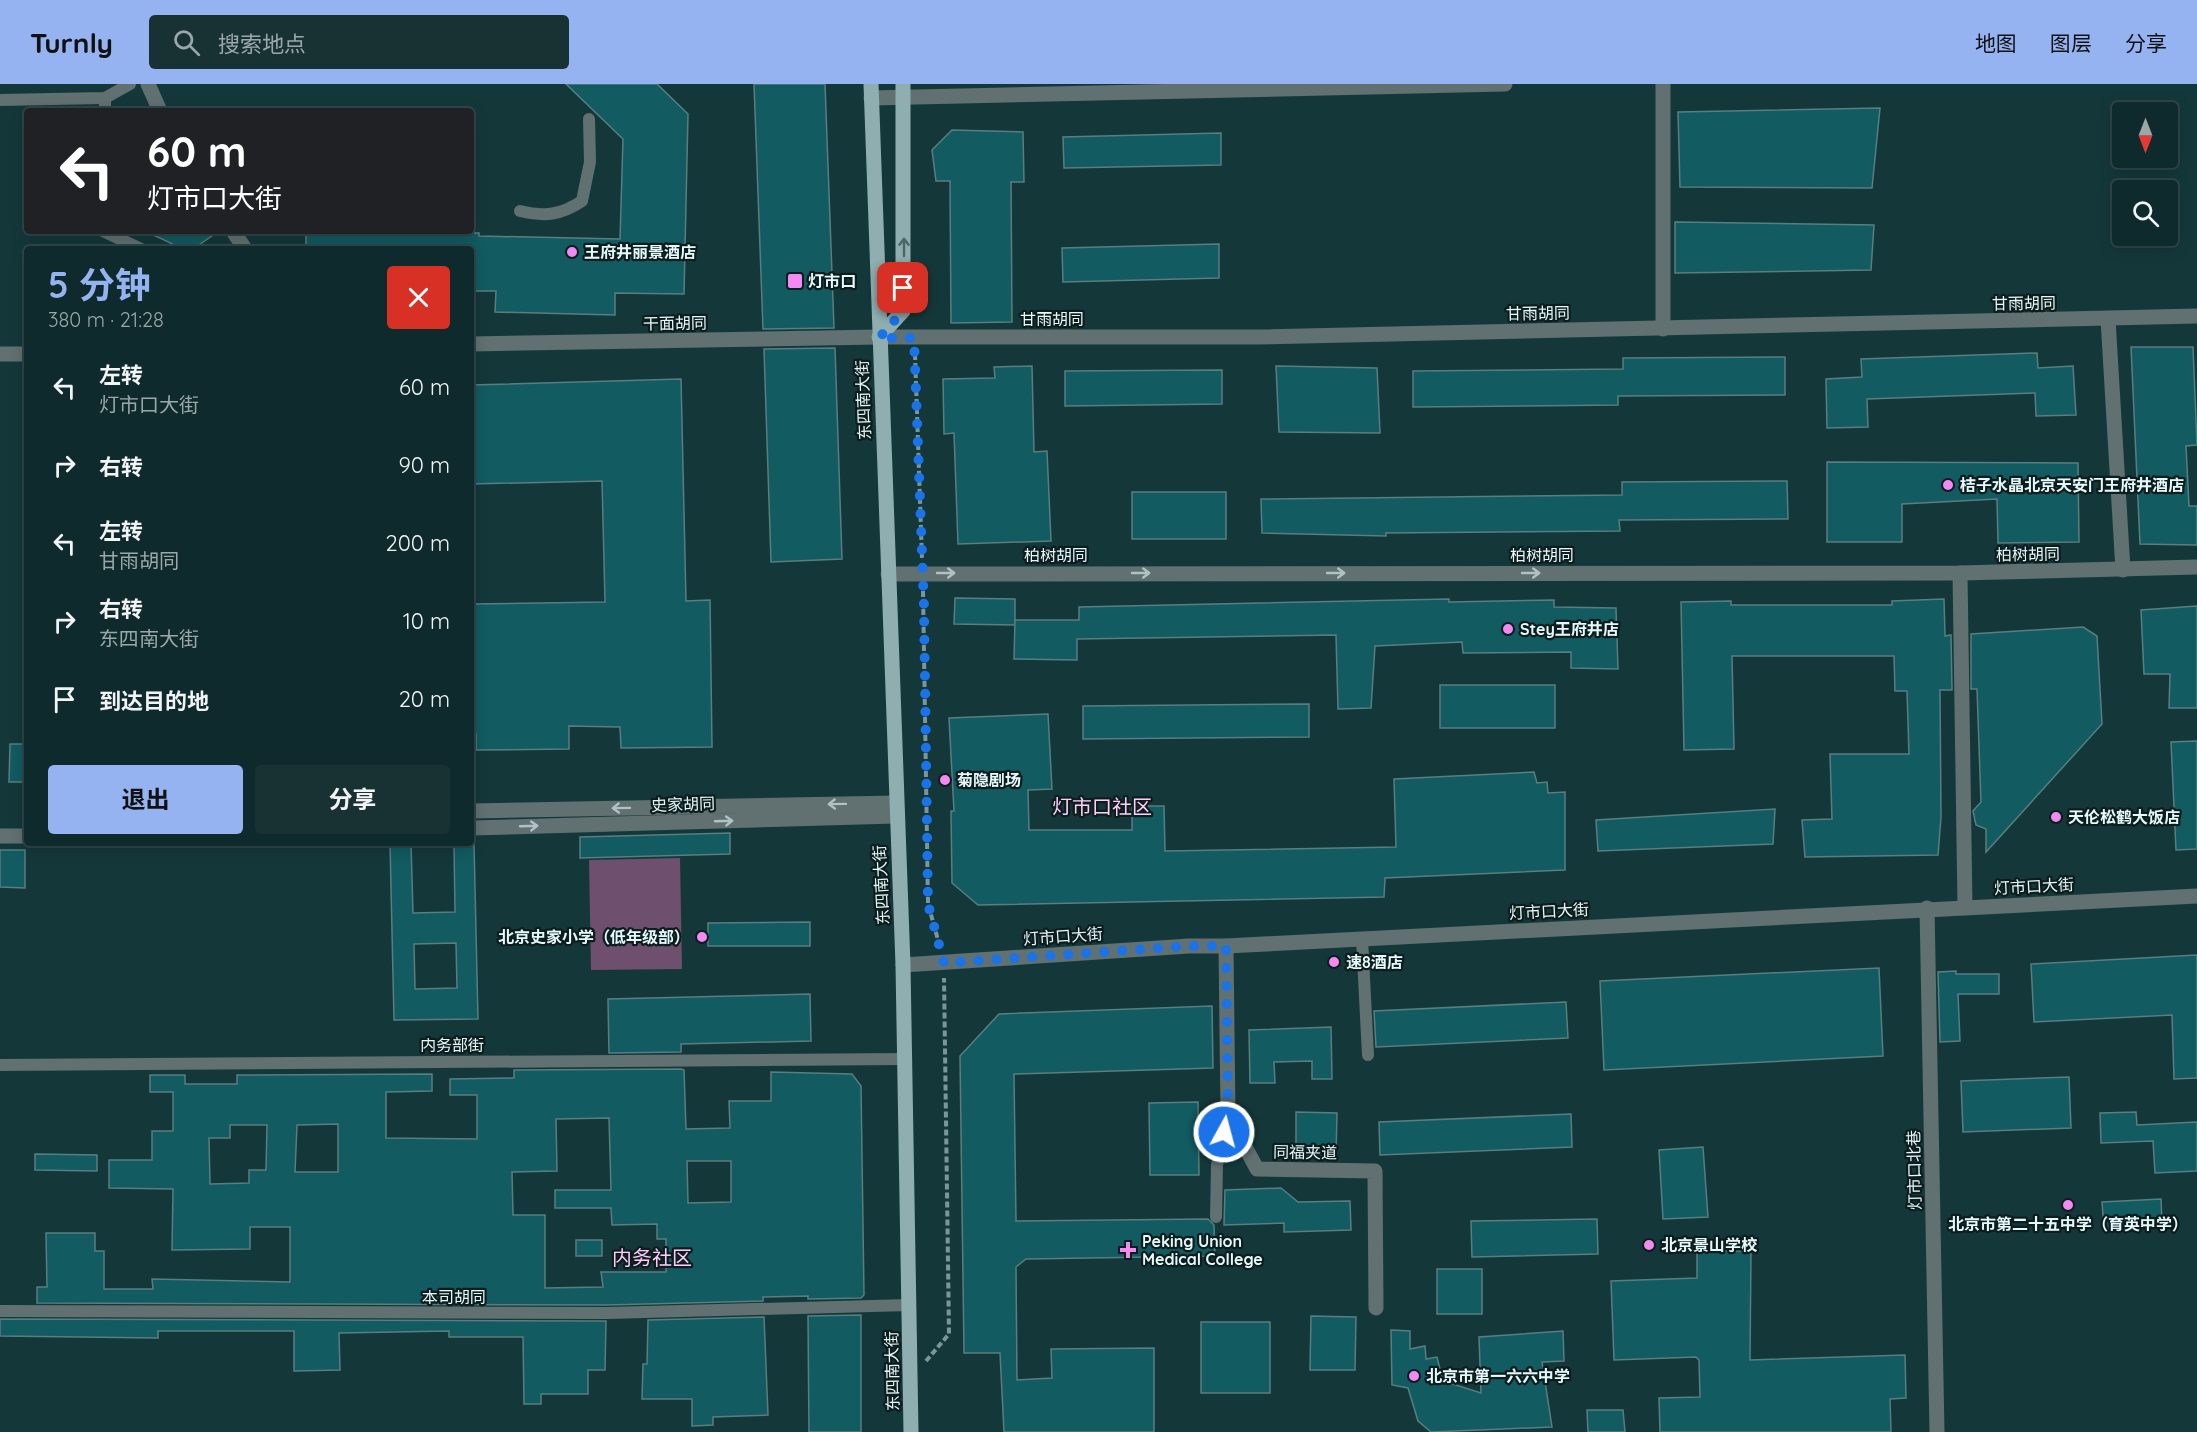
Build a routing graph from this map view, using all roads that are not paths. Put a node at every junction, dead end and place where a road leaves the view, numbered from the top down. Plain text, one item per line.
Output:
1 (130, 84) edge
2 (148, 84) edge
3 (1504, 84) edge
4 (1663, 84) edge
5 (871, 91) edge
6 (904, 91) edge
7 (0, 100) edge
8 (105, 105) edge
9 (159, 108) edge
10 (589, 119) dead end
11 (520, 211) dead end
12 (109, 234) edge
13 (135, 246) edge
14 (2197, 316) edge
15 (2108, 319) junction
16 (1663, 329) junction
17 (879, 338) junction
18 (474, 344) edge
19 (0, 354) edge
20 (24, 354) edge
21 (2197, 567) edge
22 (2123, 570) junction
23 (1960, 573) junction
24 (888, 574) junction
25 (896, 809) junction
26 (474, 811) edge
27 (474, 828) edge
28 (0, 836) edge
29 (24, 836) edge
30 (2197, 896) edge
31 (1965, 907) junction
32 (1927, 908) junction
33 (1362, 939) junction
34 (1226, 946) junction
35 (903, 965) junction
36 (1368, 1055) dead end
37 (904, 1059) junction
38 (0, 1065) edge
39 (1228, 1115) junction
40 (1216, 1217) dead end
41 (909, 1305) junction
42 (1376, 1308) dead end
43 (0, 1311) edge
44 (911, 1432) edge
45 (1937, 1432) edge

1 - 8 lane
2 - 9 street
3 - 6 street
4 - 16 street
5 - 6 street
5 - 17 main road, 东四南大街
17 -> 6 main road, 东四南大街
7 - 8 lane
10 - 11 lane
12 - 13 lane
14 - 15 street, 甘雨胡同
15 - 16 street, 甘雨胡同
15 - 22 street
16 - 17 street, 甘雨胡同
17 - 18 street, 干面胡同
17 - 24 main road, 东四南大街
19 - 20 street
21 - 22 street, 柏树胡同
22 - 23 street, 柏树胡同
24 -> 23 street, 柏树胡同
23 - 31 street
24 - 25 main road, 东四南大街
25 -> 26 street
27 -> 25 street, 史家胡同
25 - 35 main road, 东四南大街
28 - 29 street
30 - 31 street, 灯市口大街
31 - 32 street, 灯市口大街
32 - 33 street, 灯市口大街
32 - 45 street, 灯市口北巷
33 - 34 street, 灯市口大街
33 - 36 lane
34 - 35 street, 灯市口大街
34 - 39 street, 同福夹道
35 - 37 main road, 东四南大街
37 - 38 lane, 内务部街
37 - 41 main road, 东四南大街
39 - 40 lane
39 - 42 street, 同福夹道
41 - 43 lane, 本司胡同
41 - 44 main road, 东四南大街

